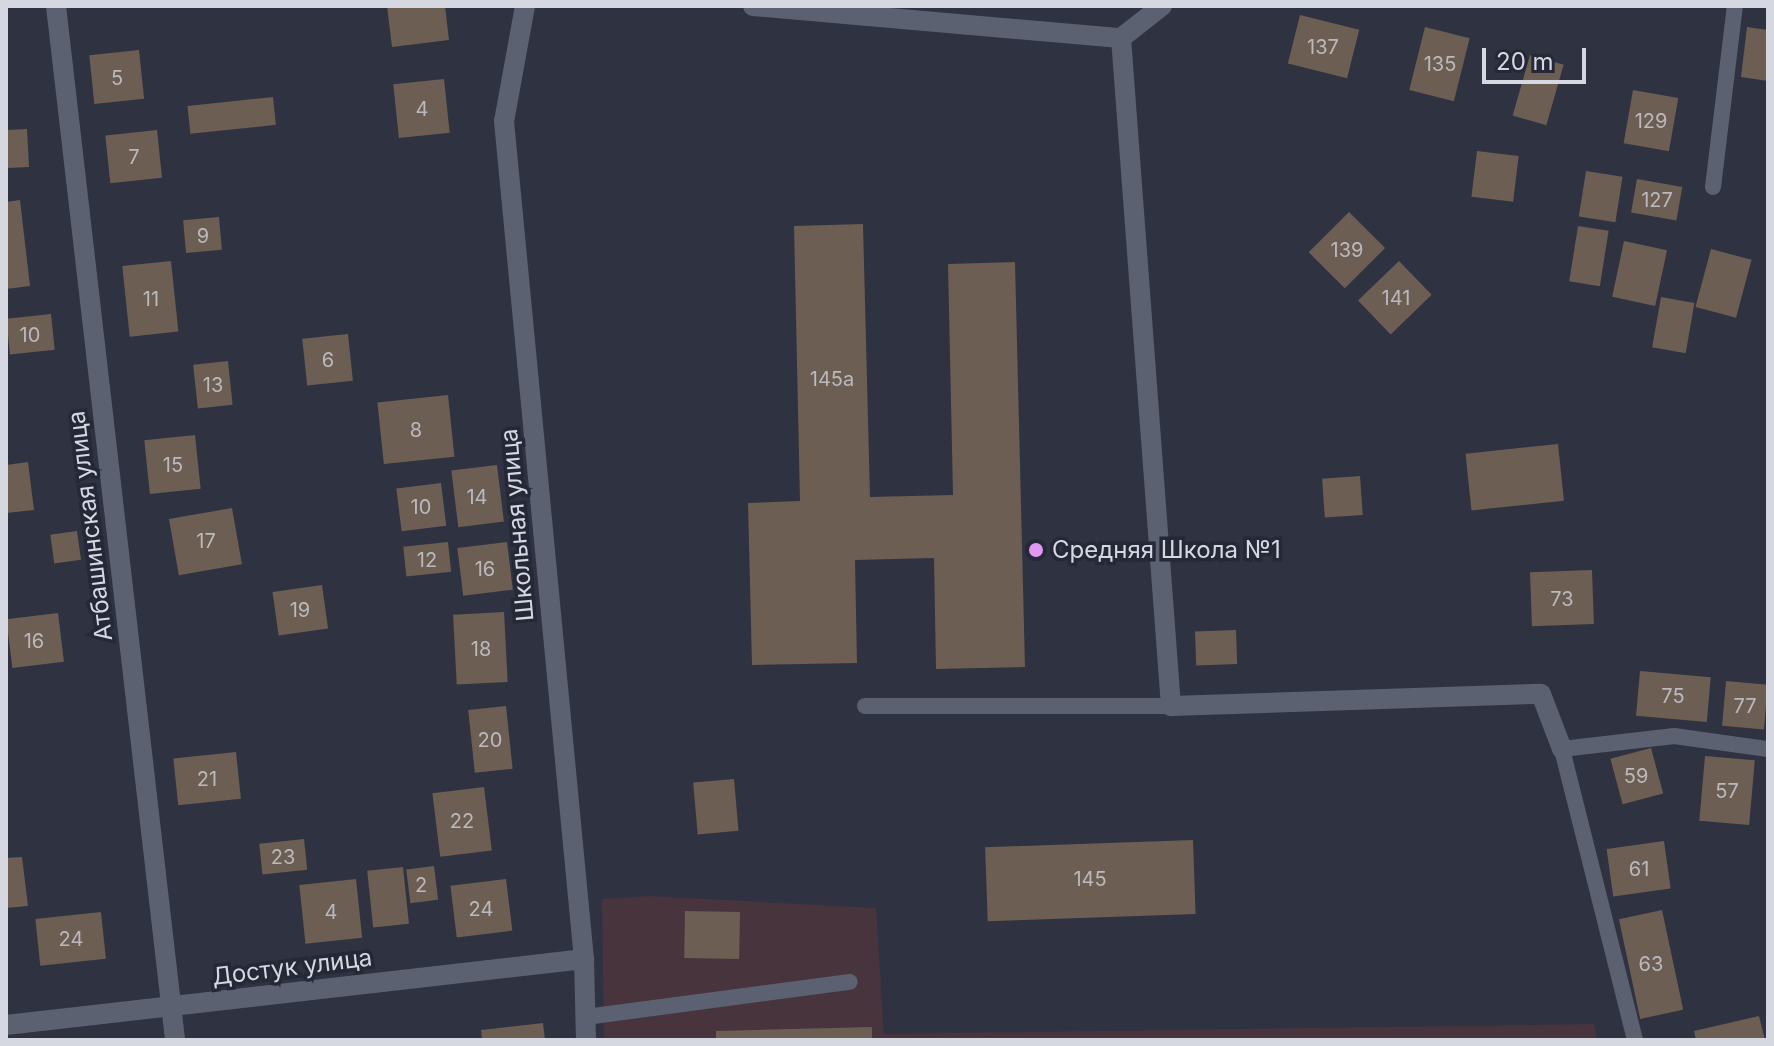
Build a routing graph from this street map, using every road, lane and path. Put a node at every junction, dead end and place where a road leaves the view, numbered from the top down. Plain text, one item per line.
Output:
1 (56, 6) edge
2 (525, 6) edge
3 (753, 6) edge
4 (1162, 6) edge
5 (1735, 6) edge
6 (1121, 38) junction
7 (1713, 187) dead end
8 (865, 706) dead end
9 (1171, 706) junction
10 (1562, 749) junction
11 (1768, 749) edge
12 (584, 959) junction
13 (850, 982) dead end
14 (172, 1007) junction
15 (586, 1017) junction
16 (6, 1025) edge
17 (175, 1040) edge
18 (586, 1040) edge
19 (1635, 1040) edge

1 - 14 street, Атбашинская улица
2 - 12 street, Школьная улица
3 - 6 street
4 - 6 street
5 - 7 lane
6 - 9 street
8 - 9 lane
9 - 10 street
10 - 11 lane
10 - 19 lane
12 - 14 street, Достук улица
12 - 15 street, Школьная улица
13 - 15 lane
14 - 16 street, Достук улица
14 - 17 street, Атбашинская улица
15 - 18 street, Школьная улица

